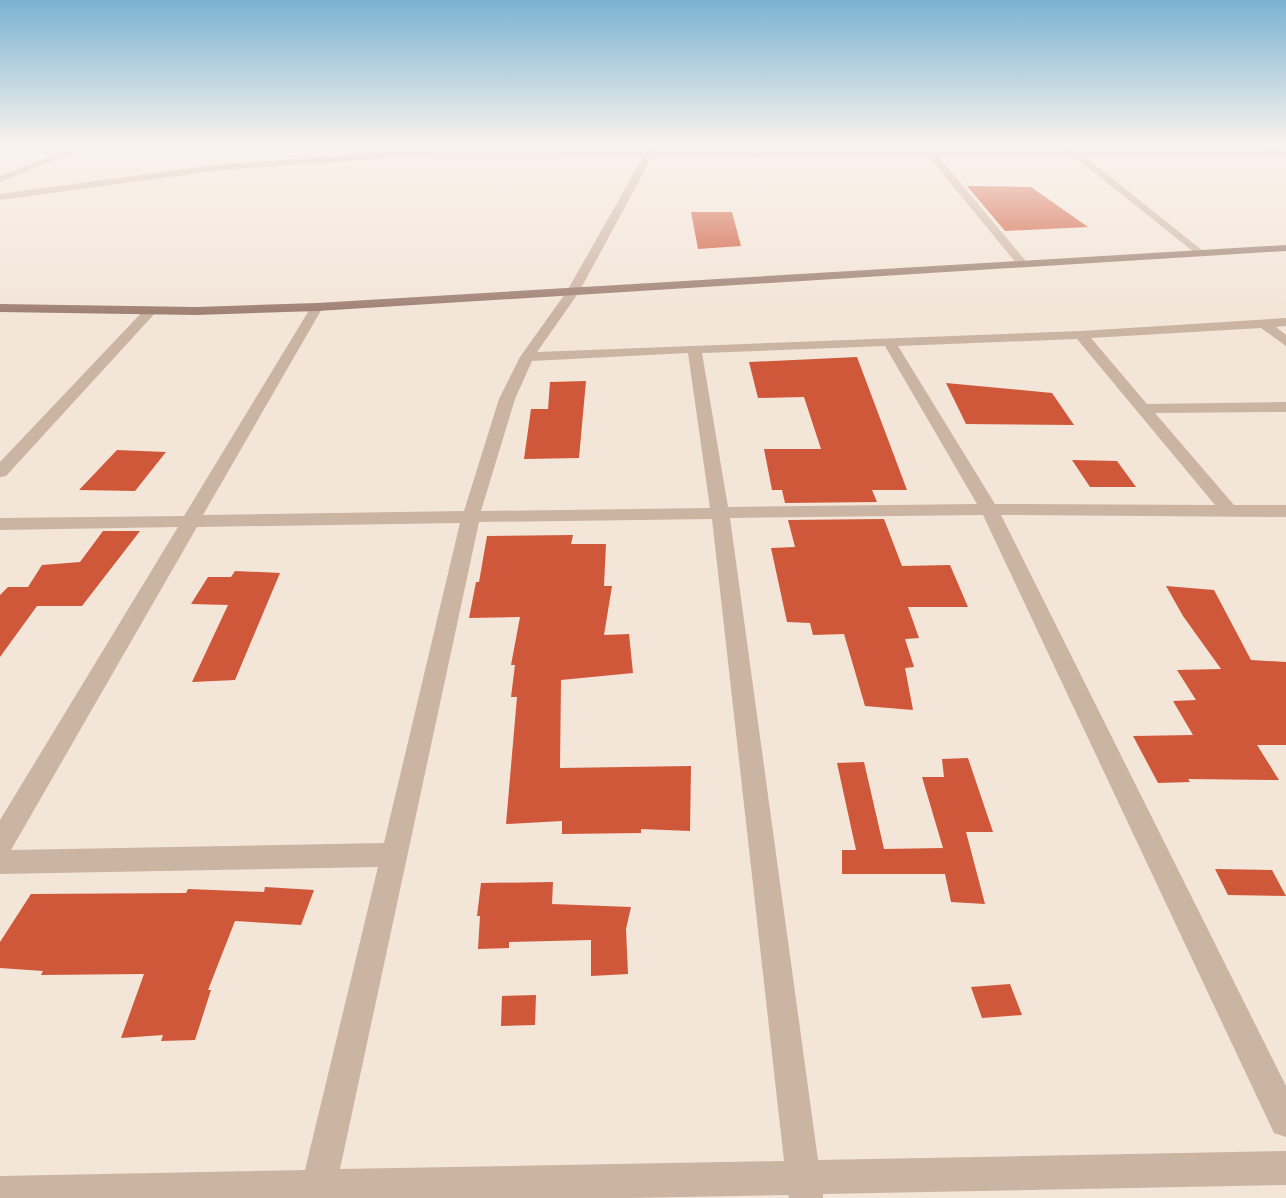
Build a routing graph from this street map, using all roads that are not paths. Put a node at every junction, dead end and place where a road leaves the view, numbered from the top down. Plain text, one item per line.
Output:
1 (622, 201) edge
2 (970, 201) edge
3 (1134, 201) edge
4 (1286, 248) edge
5 (1199, 253) junction
6 (1021, 262) junction
7 (573, 292) junction
8 (317, 307) junction
9 (0, 308) edge
10 (151, 311) junction
11 (1286, 322) edge
12 (1264, 323) junction
13 (1081, 335) junction
14 (1286, 342) edge
15 (890, 343) junction
16 (694, 349) junction
17 (527, 357) junction
18 (1286, 407) edge
19 (1143, 409) junction
20 (0, 472) edge
21 (989, 509) junction
22 (1229, 511) junction
23 (1286, 511) edge
24 (720, 512) junction
25 (471, 516) junction
26 (192, 521) junction
27 (0, 524) edge
28 (0, 844) edge
29 (394, 855) junction
30 (0, 862) edge
31 (1286, 1121) edge
32 (1286, 1168) edge
33 (805, 1188) edge
34 (317, 1192) edge
35 (0, 1193) edge

1 - 7 street
2 - 6 street
3 - 5 street
4 - 5 main road
5 - 6 main road
6 - 7 main road
7 - 8 main road
7 - 17 street
8 - 10 main road
8 - 26 street
9 - 10 main road
10 - 20 street
11 - 12 street
12 - 13 street
12 - 14 street
13 - 15 street
13 - 19 street
15 - 16 street
15 - 21 street
16 - 17 street
16 - 24 street
17 - 25 street
18 - 19 street
19 - 22 street
21 - 22 street
21 - 24 street
21 - 31 street
22 - 23 street
24 - 25 street
24 - 33 street
25 - 26 street
25 - 29 street
26 - 27 street
26 - 28 street
29 - 30 street
29 - 34 street
32 - 33 street
33 - 34 street
34 - 35 street

